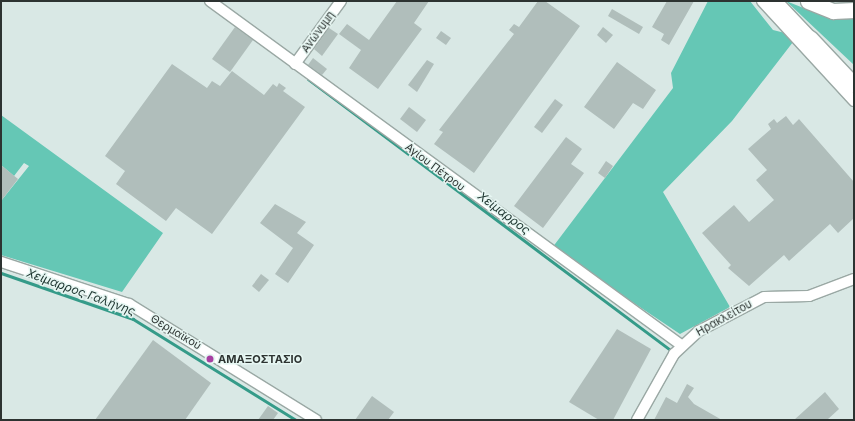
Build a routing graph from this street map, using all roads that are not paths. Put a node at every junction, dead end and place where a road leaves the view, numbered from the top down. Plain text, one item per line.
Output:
1 (210, 1) edge
2 (341, 1) edge
3 (762, 1) edge
4 (775, 1) edge
5 (808, 1) edge
6 (854, 10) edge
7 (810, 38) junction
8 (295, 64) junction
9 (854, 73) edge
10 (854, 85) edge
11 (854, 101) edge
12 (1, 262) edge
13 (854, 279) edge
14 (681, 345) junction
15 (316, 420) edge
16 (637, 420) edge

1 - 8 street, Αγίου Πέτρου
2 - 8 street, Ανώνυμη
3 - 11 street
4 - 7 main road
5 - 6 highway
7 - 9 highway
7 - 10 highway
8 - 14 street, Αγίου Πέτρου
12 - 15 street, Θερμαϊκού
13 - 14 street, Ηρακλείτου
14 - 16 street, Ηρακλείτου

